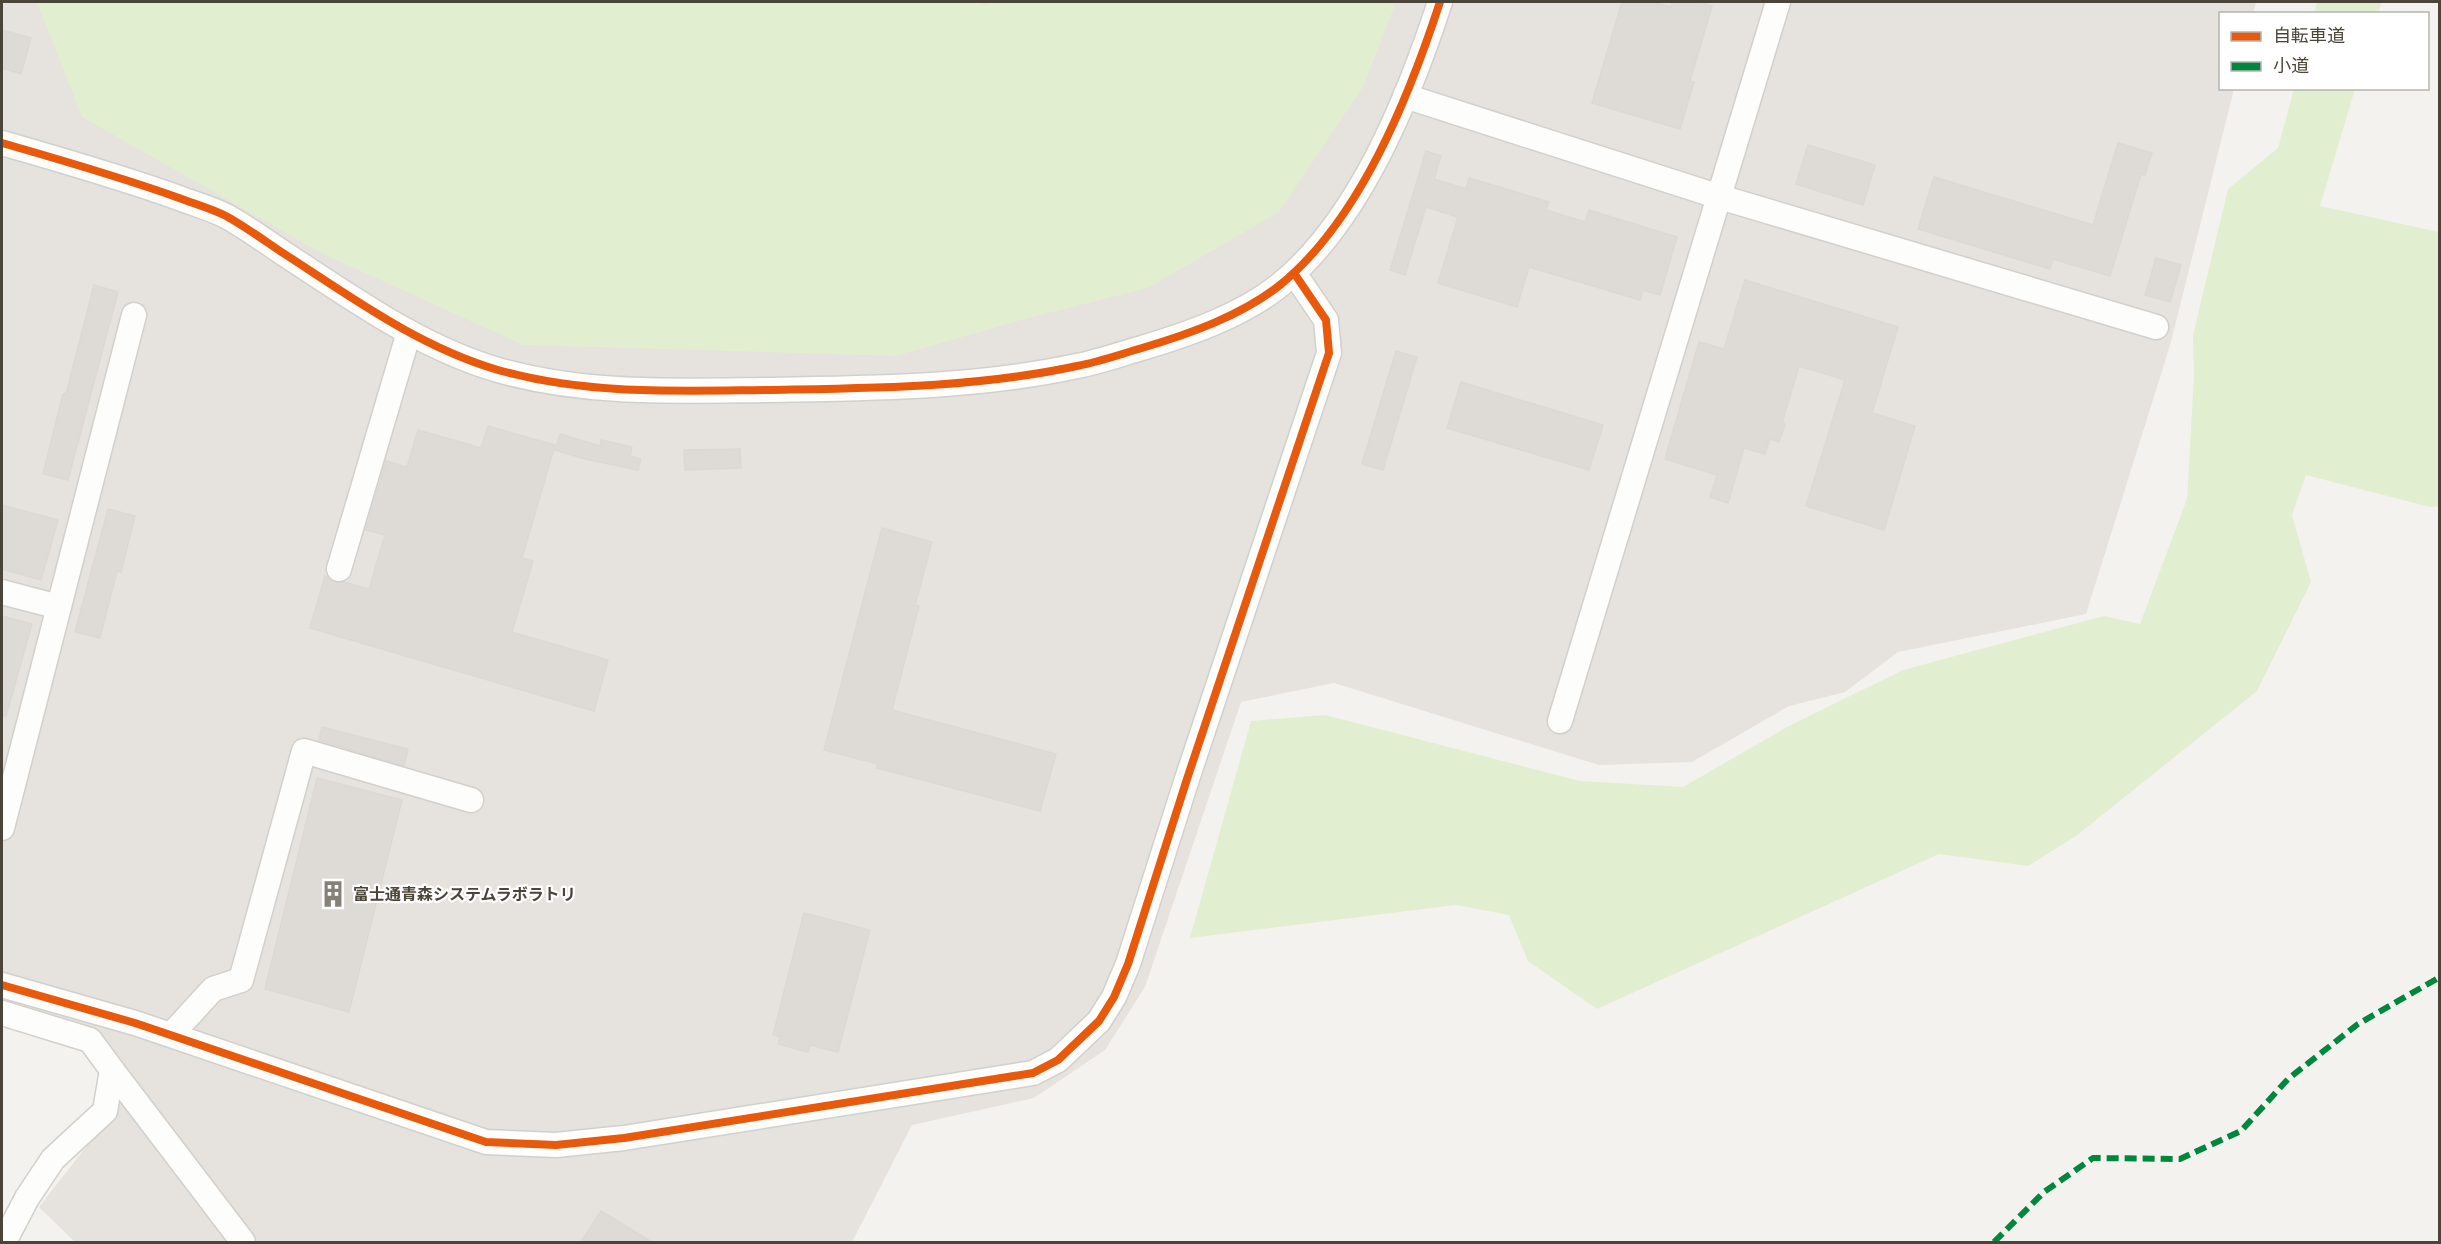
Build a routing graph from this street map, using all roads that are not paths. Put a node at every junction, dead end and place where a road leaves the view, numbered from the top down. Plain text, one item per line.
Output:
1 (1440, 2) edge
2 (1778, 2) edge
3 (1405, 96) junction
4 (2, 143) edge
5 (1720, 197) junction
6 (1293, 273) junction
7 (134, 315) dead end
8 (2156, 327) dead end
9 (408, 332) junction
10 (339, 569) dead end
11 (2, 592) edge
12 (59, 607) junction
13 (1560, 721) dead end
14 (471, 800) dead end
15 (2, 828) edge
16 (2, 985) edge
17 (2, 1013) edge
18 (171, 1035) junction
19 (112, 1071) junction
20 (4, 1242) edge
21 (243, 1242) edge

1 - 3 street
2 - 5 street
3 - 5 street
3 - 6 street
4 - 9 street
5 - 8 street
5 - 13 street
6 - 9 street
6 - 18 street
7 - 12 street
9 - 10 street
11 - 12 street
12 - 15 street
14 - 18 street
16 - 18 street
17 - 19 street
19 - 20 street
19 - 21 street

